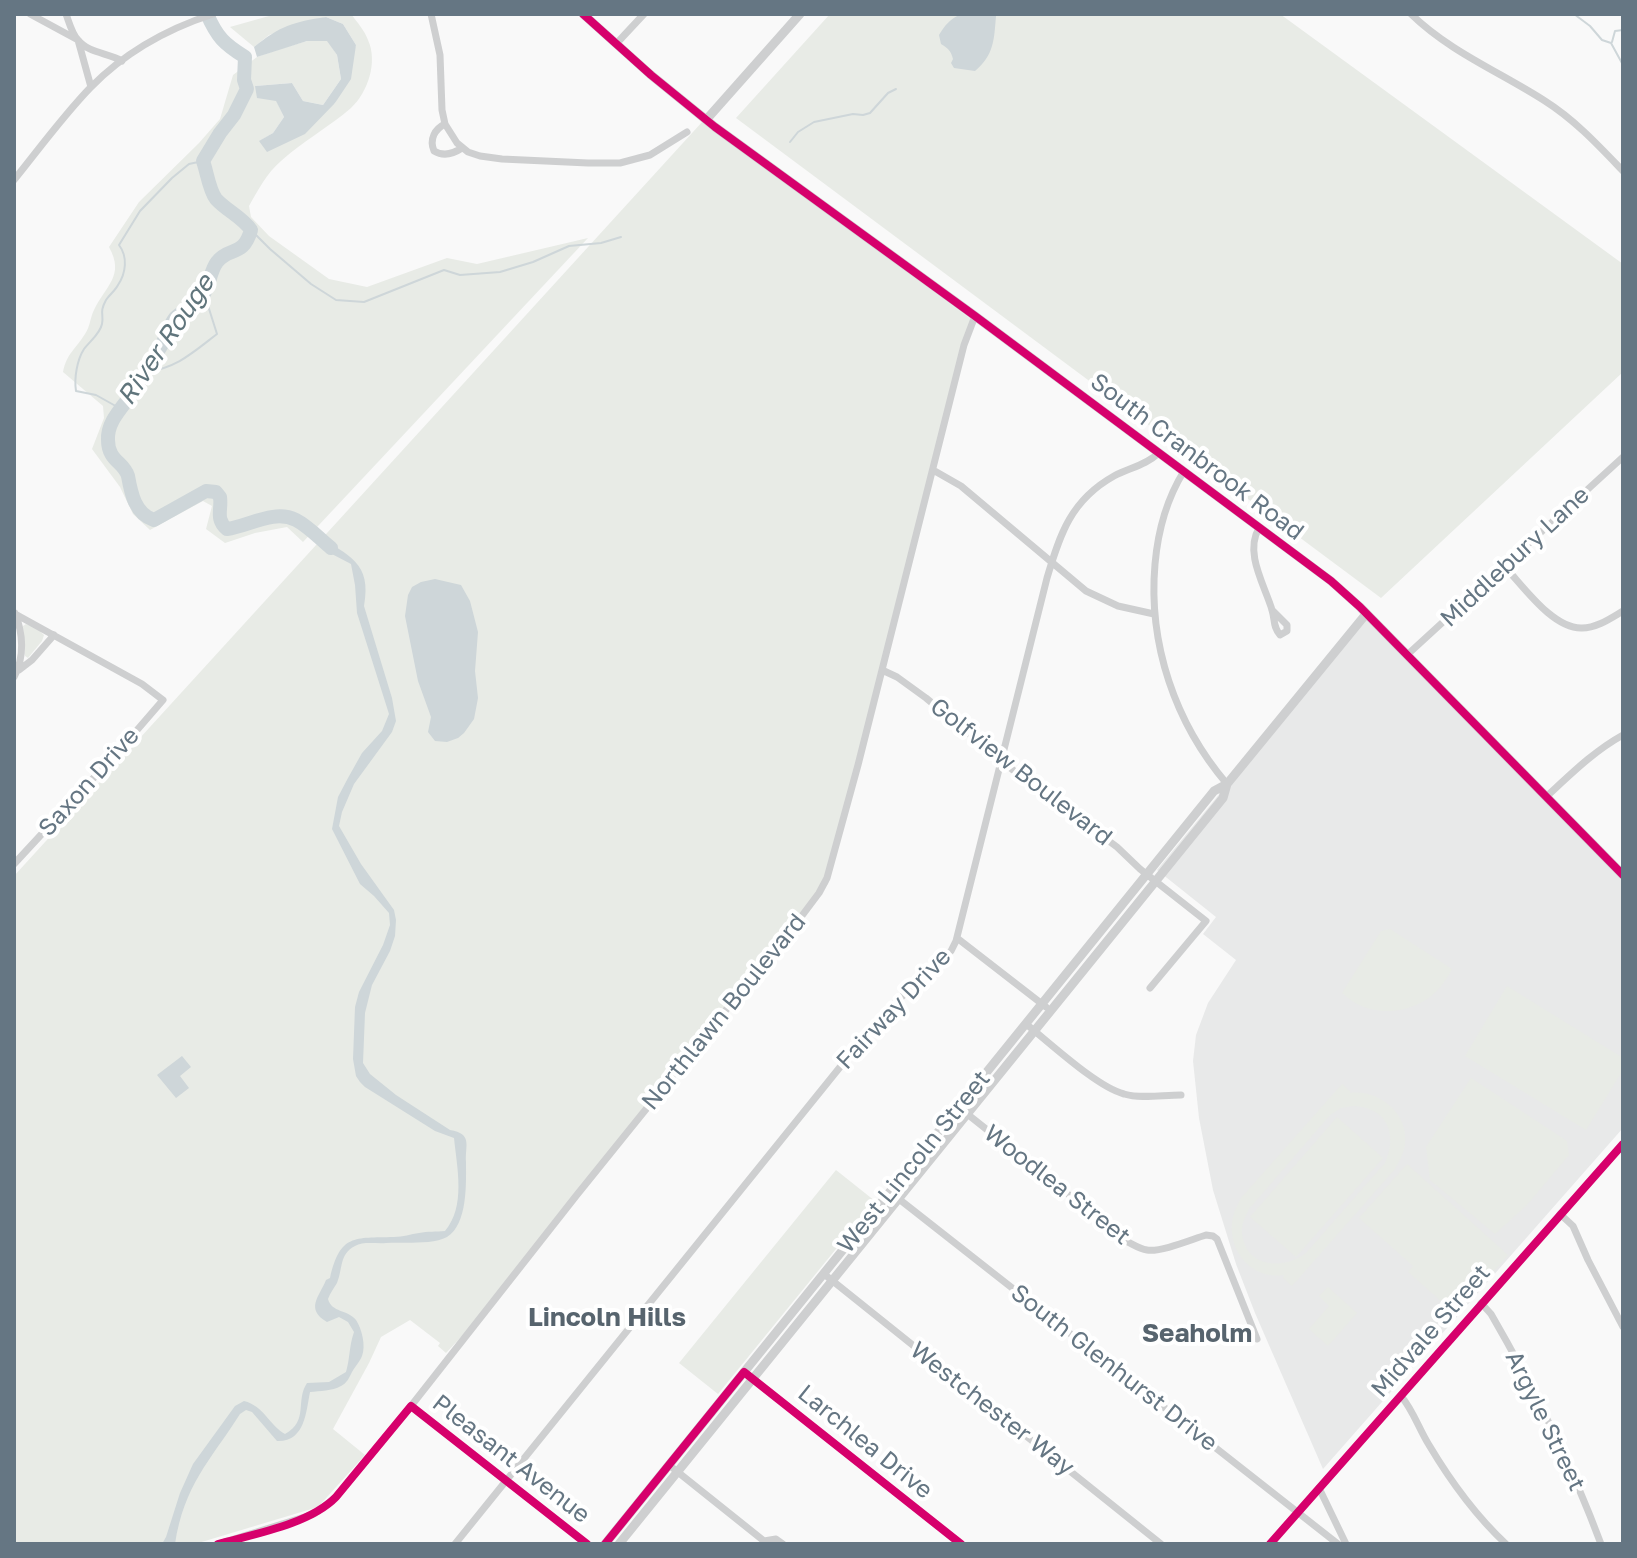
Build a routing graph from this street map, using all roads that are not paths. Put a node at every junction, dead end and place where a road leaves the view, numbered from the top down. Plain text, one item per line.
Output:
1 (30, 14) edge
2 (66, 14) edge
3 (213, 14) edge
4 (431, 14) edge
5 (583, 14) edge
6 (644, 14) edge
7 (800, 14) edge
8 (1411, 14) edge
9 (78, 40) junction
10 (616, 44) junction
11 (122, 61) junction
12 (91, 87) junction
13 (706, 120) junction
14 (445, 124) junction
15 (687, 132) dead end
16 (462, 148) junction
17 (1623, 171) edge
18 (14, 180) edge
19 (975, 316) junction
20 (1159, 453) junction
21 (1623, 457) edge
22 (933, 470) junction
23 (1184, 471) junction
24 (1259, 528) junction
25 (1051, 564) junction
26 (1505, 567) junction
27 (1272, 610) dead end
28 (1623, 611) edge
29 (15, 613) edge
30 (1154, 614) junction
31 (1366, 614) junction
32 (54, 635) junction
33 (1407, 655) junction
34 (882, 670) junction
35 (16, 674) edge
36 (1623, 735) edge
37 (1002, 761) junction
38 (1227, 784) junction
39 (1546, 797) junction
40 (14, 864) edge
41 (1623, 875) edge
42 (1151, 877) junction
43 (957, 938) junction
44 (1150, 988) dead end
45 (1046, 1007) junction
46 (1030, 1028) junction
47 (1181, 1095) dead end
48 (963, 1111) junction
49 (1623, 1144) edge
50 (894, 1195) junction
51 (1560, 1214) junction
52 (828, 1277) junction
53 (1481, 1303) junction
54 (1623, 1327) edge
55 (1257, 1339) dead end
56 (744, 1372) junction
57 (753, 1379) junction
58 (1401, 1396) junction
59 (411, 1406) junction
60 (673, 1469) junction
61 (506, 1481) junction
62 (1319, 1488) junction
63 (1298, 1512) junction
64 (765, 1542) edge
65 (223, 1543) edge
66 (455, 1544) edge
67 (587, 1544) edge
68 (605, 1544) edge
69 (619, 1544) edge
70 (783, 1544) edge
71 (961, 1544) edge
72 (1161, 1544) edge
73 (1270, 1544) edge
74 (1338, 1544) edge
75 (1346, 1544) edge
76 (1506, 1544) edge
77 (1601, 1544) edge

1 - 9 street
2 - 9 street
3 - 11 street
4 - 14 street
5 - 10 street, South Cranbrook Road
6 - 10 street
7 - 13 street
8 - 17 street
9 - 11 street
9 - 12 street
10 - 13 street, South Cranbrook Road
11 - 12 street
12 - 18 street
13 - 19 street, South Cranbrook Road
14 - 16 street
14 - 16 street
15 - 16 street
19 - 20 street, South Cranbrook Road
19 - 22 street, Northlawn Boulevard
20 - 23 street, South Cranbrook Road
20 - 25 street, Fairway Drive
21 - 26 street, Middlebury Lane
22 - 25 street
22 - 34 street, Northlawn Boulevard
23 - 24 street, South Cranbrook Road
23 - 30 street
24 - 27 street
24 - 31 street, South Cranbrook Road
25 - 30 street
25 - 37 street, Fairway Drive
26 - 28 street
26 - 33 street, Middlebury Lane
29 - 32 street
29 - 35 street
30 - 38 street
31 - 33 street, South Cranbrook Road
31 - 38 street, West Lincoln Street
32 - 35 street
32 - 40 street, Saxon Drive
33 - 39 street, South Cranbrook Road
34 - 37 street, Golfview Boulevard
34 - 59 street, Northlawn Boulevard
36 - 39 street
37 - 42 street, Golfview Boulevard
37 - 43 street, Fairway Drive
38 - 42 street, West Lincoln Street
39 - 41 street, South Cranbrook Road
42 - 44 street, Golfview Boulevard
42 - 45 street, West Lincoln Street
43 - 45 street
43 - 61 street, Fairway Drive
45 - 46 street, West Lincoln Street
46 - 47 street
46 - 48 street, West Lincoln Street
48 - 50 street, West Lincoln Street
48 - 55 street, Woodlea Street
49 - 51 street, Midvale Street
50 - 52 street, West Lincoln Street
50 - 63 street, South Glenhurst Drive
51 - 53 street, Midvale Street
51 - 54 street
52 - 56 street, West Lincoln Street
52 - 57 street, West Lincoln Street
52 - 72 street, Westchester Way
53 - 58 street, Midvale Street
53 - 77 street, Argyle Street
56 - 57 street, Larchlea Drive
56 - 60 street, West Lincoln Street
57 - 60 street, West Lincoln Street
57 - 71 street, Larchlea Drive
58 - 62 street, Midvale Street
58 - 76 street
59 - 61 street, Pleasant Avenue
59 - 65 street, Northlawn Boulevard
60 - 64 street
60 - 68 street, West Lincoln Street
60 - 69 street, West Lincoln Street
61 - 66 street, Fairway Drive
61 - 67 street, Pleasant Avenue
62 - 63 street, Midvale Street
62 - 75 street
63 - 73 street, Midvale Street
63 - 74 street, South Glenhurst Drive
64 - 70 street

